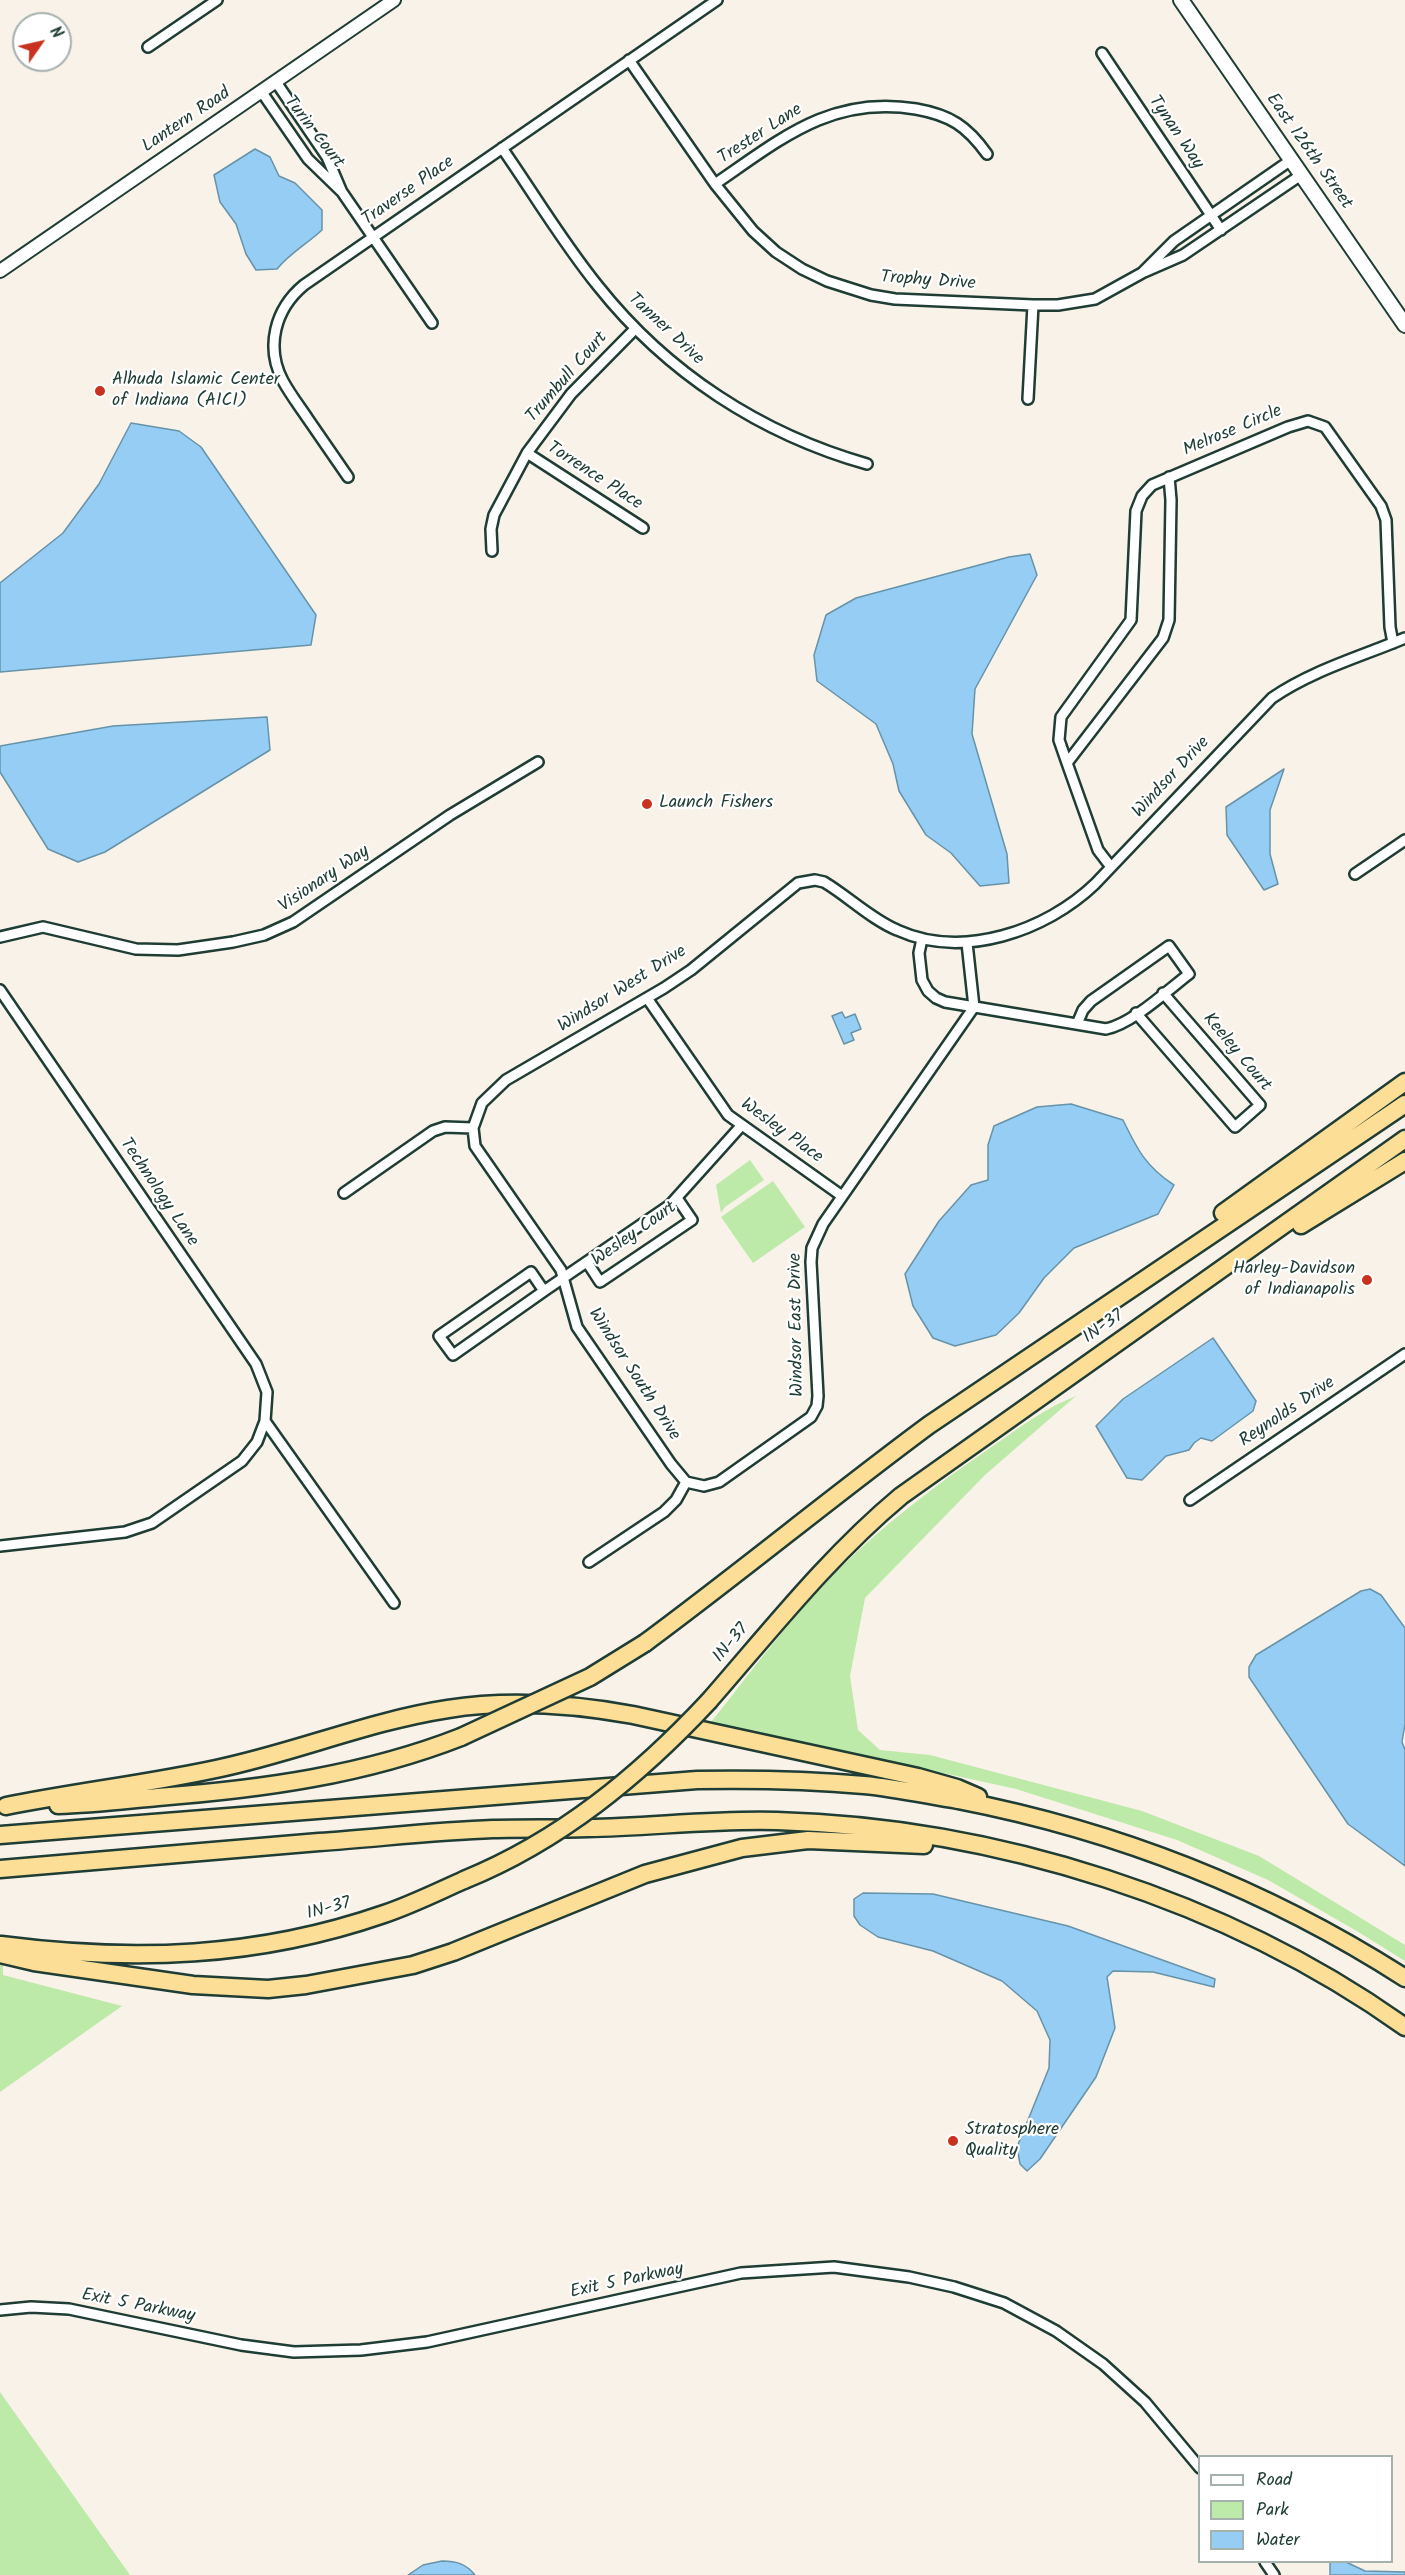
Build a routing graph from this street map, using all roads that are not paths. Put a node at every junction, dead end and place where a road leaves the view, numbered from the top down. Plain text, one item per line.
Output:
1 (216, 0) edge
2 (394, 0) edge
3 (717, 0) edge
4 (1181, 0) edge
5 (148, 47) dead end
6 (1102, 53) dead end
7 (629, 60) junction
8 (276, 82) junction
9 (261, 92) junction
10 (501, 148) junction
11 (987, 154) dead end
12 (1291, 160) junction
13 (1301, 175) junction
14 (715, 184) junction
15 (342, 192) junction
16 (1211, 216) junction
17 (1221, 230) junction
18 (373, 237) junction
19 (0, 271) edge
20 (1142, 273) junction
21 (1033, 305) junction
22 (432, 323) dead end
23 (1405, 325) edge
24 (635, 329) junction
25 (1028, 399) dead end
26 (527, 453) junction
27 (867, 464) dead end
28 (348, 477) dead end
29 (1169, 477) junction
30 (643, 528) dead end
31 (492, 551) dead end
32 (1405, 638) edge
33 (1393, 643) junction
34 (538, 762) dead end
35 (1067, 763) junction
36 (1405, 840) edge
37 (1111, 867) junction
38 (1355, 874) dead end
39 (0, 937) edge
40 (922, 939) junction
41 (967, 943) junction
42 (0, 990) edge
43 (1163, 993) junction
44 (647, 998) junction
45 (974, 1007) junction
46 (1136, 1013) junction
47 (1077, 1024) junction
48 (1405, 1082) edge
49 (1405, 1104) edge
50 (741, 1126) junction
51 (473, 1128) junction
52 (1405, 1139) edge
53 (1405, 1161) edge
54 (345, 1193) dead end
55 (842, 1196) junction
56 (677, 1198) junction
57 (587, 1262) junction
58 (565, 1277) junction
59 (1194, 1288) junction
60 (544, 1291) junction
61 (1124, 1293) junction
62 (1405, 1354) edge
63 (265, 1421) junction
64 (686, 1482) junction
65 (1190, 1500) dead end
66 (0, 1546) edge
67 (590, 1562) dead end
68 (393, 1603) dead end
69 (3, 1806) edge
70 (1009, 1810) junction
71 (0, 1835) edge
72 (0, 1869) edge
73 (1187, 1909) junction
74 (0, 1945) edge
75 (0, 1954) edge
76 (1405, 1978) edge
77 (1405, 2027) edge
78 (0, 2310) edge
79 (1198, 2466) edge

1 - 5 street
2 - 8 street, Lantern Road
3 - 7 street, Traverse Place
4 - 12 main road, East 126th Street
6 - 16 street, Tynan Way
7 - 10 street, Traverse Place
7 - 14 street, Trophy Drive
8 - 9 street, Lantern Road
8 - 15 street, Turin Court
9 - 15 street, Turin Court
9 - 19 street, Lantern Road
10 - 18 street, Traverse Place
10 - 24 street, Tanner Drive
11 - 14 street, Trester Lane
12 - 13 main road, East 126th Street
12 - 16 street, Trophy Drive
13 - 17 street, Trophy Drive
13 - 23 main road, East 126th Street
14 - 21 street, Trophy Drive
15 - 18 street, Turin Court
16 - 17 street, Tynan Way
16 - 20 street, Trophy Drive
17 - 20 street, Trophy Drive
18 - 22 street, Turin Court
18 - 28 street, Traverse Place
20 - 21 street, Trophy Drive
21 - 25 street
24 - 26 street, Trumbull Court
24 - 27 street, Tanner Drive
26 - 30 street, Torrence Place
26 - 31 street, Trumbull Court
29 - 33 street, Melrose Circle
29 - 35 street, Melrose Circle
29 - 35 street, Melrose Circle
32 - 33 street, Windsor Drive
33 - 37 street, Windsor Drive
34 - 39 street, Visionary Way
35 - 37 street, Melrose Circle
36 - 38 street
37 - 41 street, Windsor Drive
40 - 41 street, Windsor West Drive
40 - 44 street, Windsor West Drive
40 - 45 street
41 - 45 street
42 - 63 street, Technology Lane
43 - 46 street
43 - 46 street, Keeley Court
43 - 47 street
44 - 50 street, Wesley Place
44 - 51 street, Windsor West Drive
45 - 47 street
45 - 55 street, Windsor East Drive
46 - 47 street
48 - 61 highway
49 - 61 highway, IN-37
50 - 55 street, Wesley Place
50 - 56 street, Wesley Court
51 - 54 street
51 - 58 street, Windsor South Drive
52 - 59 highway, IN-37
53 - 59 highway
55 - 64 street, Windsor East Drive
56 - 57 street, Wesley Court
56 - 57 street, Wesley Court
57 - 58 street, Wesley Court
58 - 60 street, Wesley Court
58 - 64 street, Windsor South Drive
59 - 74 highway, IN-37, bridge
60 - 60 street, Wesley Court
61 - 69 highway, IN-37, bridge
62 - 65 street, Reynolds Drive
63 - 66 street, Technology Lane
63 - 68 street
64 - 67 street
69 - 70 highway
70 - 71 highway
70 - 76 highway
72 - 73 highway
73 - 75 highway
73 - 77 highway
78 - 79 street, Exit 5 Parkway

